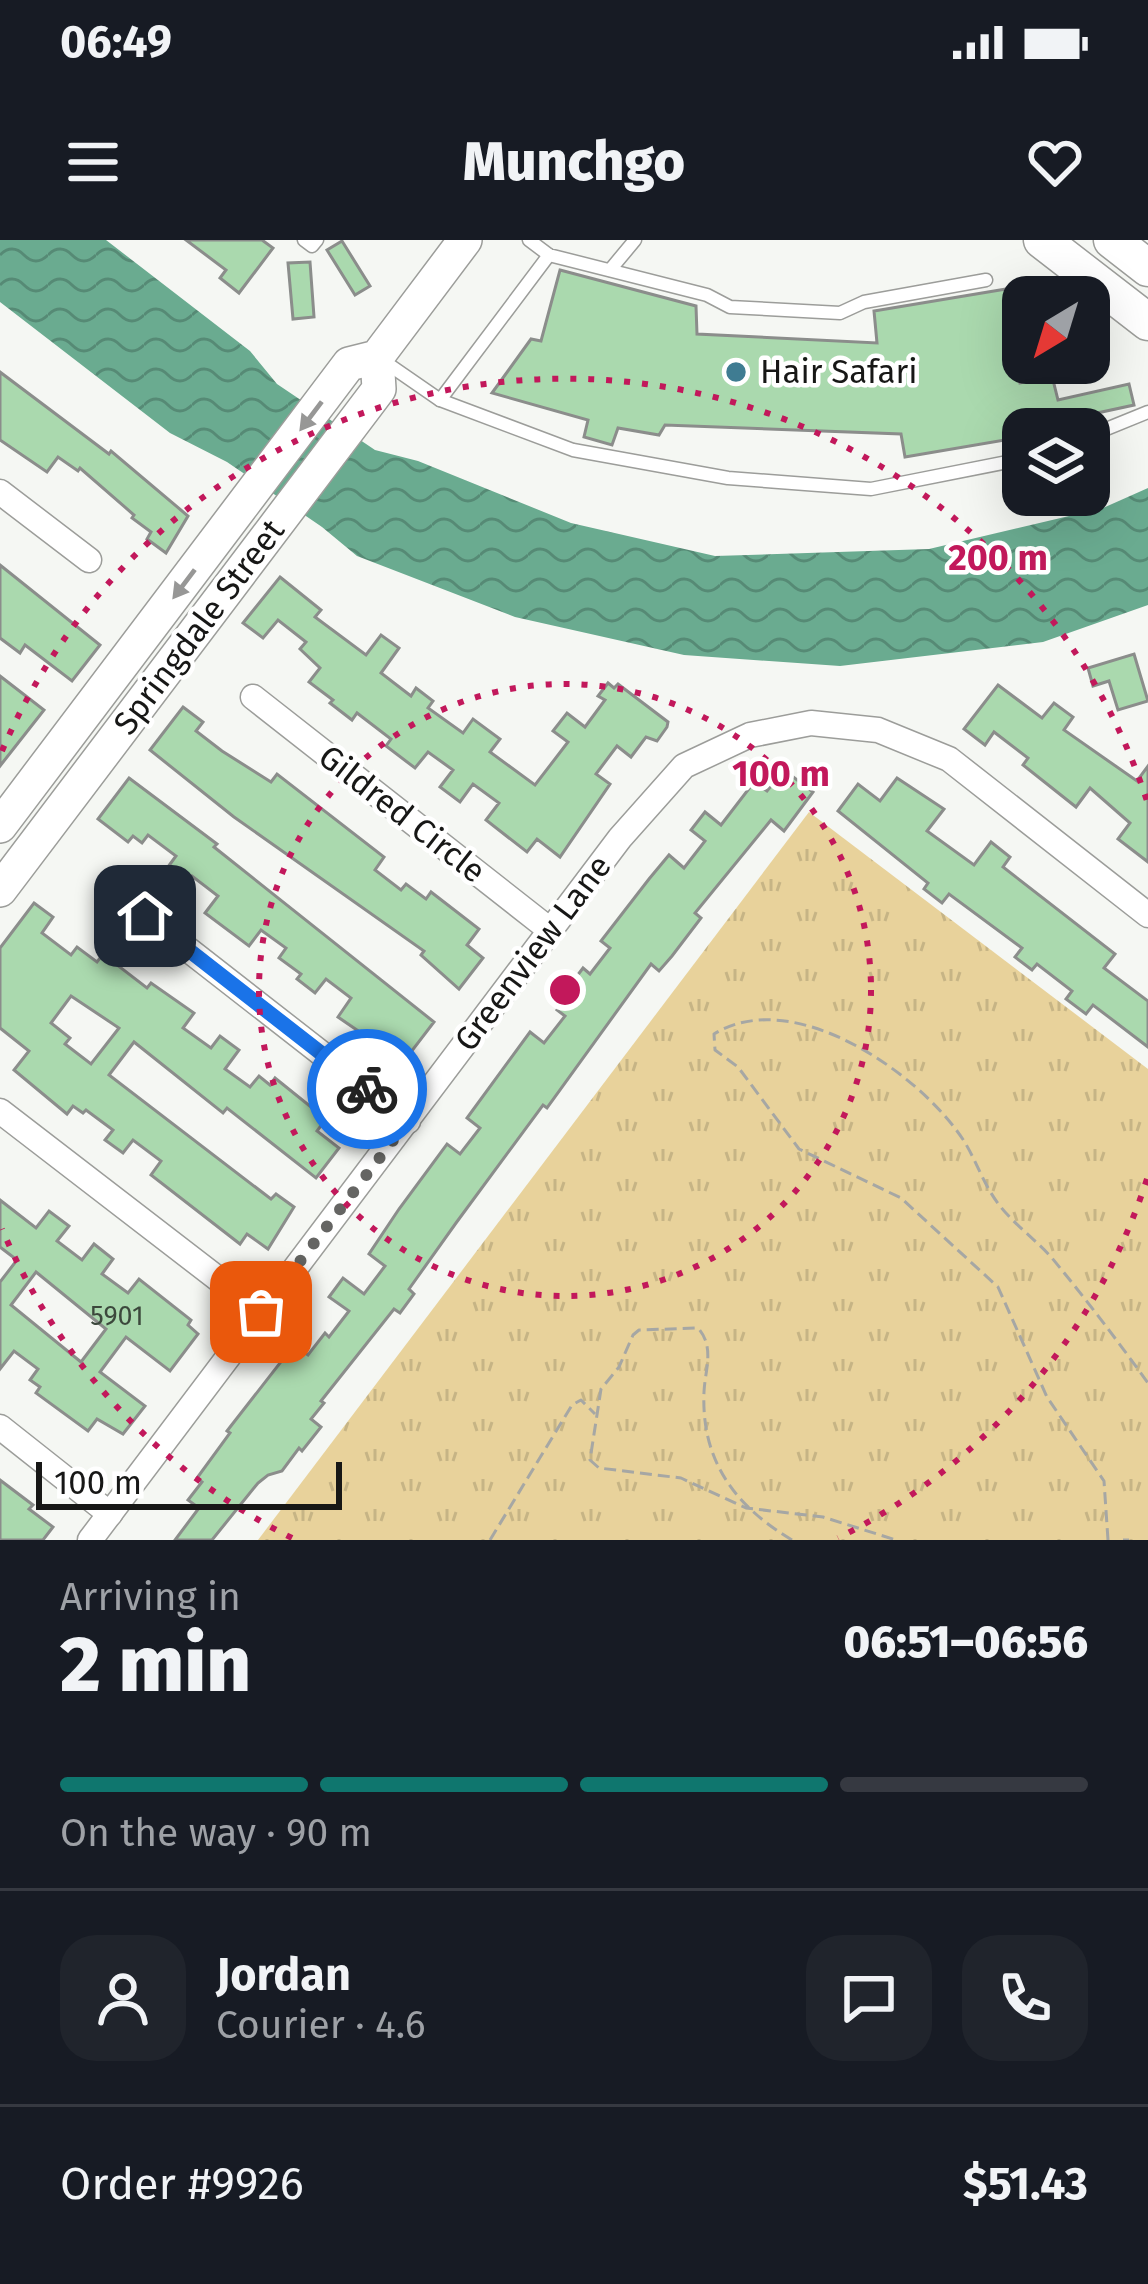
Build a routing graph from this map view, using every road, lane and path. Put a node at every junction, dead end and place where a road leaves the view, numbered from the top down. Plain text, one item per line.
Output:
1 (304, 240) edge
2 (317, 240) edge
3 (465, 240) edge
4 (529, 240) edge
5 (635, 240) edge
6 (1042, 240) edge
7 (1125, 248) edge
8 (549, 255) junction
9 (610, 270) junction
10 (1088, 276) edge
11 (1095, 276) edge
12 (986, 280) dead end
13 (1110, 293) edge
14 (1148, 322) edge
15 (377, 357) junction
16 (440, 400) junction
17 (1148, 412) edge
18 (1110, 427) edge
19 (1002, 463) edge
20 (0, 492) edge
21 (89, 560) dead end
22 (253, 697) dead end
23 (2, 818) edge
24 (38, 840) junction
25 (107, 887) dead end
26 (0, 890) edge
27 (1148, 915) edge
28 (550, 930) junction
29 (0, 1111) edge
30 (408, 1121) junction
31 (261, 1312) junction
32 (1148, 1382) edge
33 (596, 1416) junction
34 (0, 1427) edge
35 (746, 1508) junction
36 (110, 1514) junction
37 (90, 1540) edge
38 (490, 1540) edge
39 (792, 1540) edge
40 (896, 1540) edge
41 (1108, 1540) edge

1 - 2 lane
3 - 15 main road, Springdale Street
4 - 8 lane
5 - 9 lane
6 - 10 main road
7 - 11 main road
8 - 9 lane
8 - 16 lane
9 - 12 lane
13 - 14 main road
15 - 16 lane
15 -> 23 main road, Springdale Street
15 - 24 main road, Springdale Street
16 - 19 lane
17 - 18 lane
20 - 21 street
22 - 28 street, Gildred Circle
23 - 24 street
24 - 26 main road, Springdale Street
25 - 30 street
27 - 28 street, Greenview Lane
28 - 30 street, Greenview Lane
29 - 31 street
30 - 31 street, Greenview Lane
31 - 36 street, Greenview Lane
32 - 41 path
33 - 35 path
33 - 35 path
33 - 38 path
34 - 36 street
35 - 39 path
35 - 40 path
36 - 37 street, Greenview Lane

